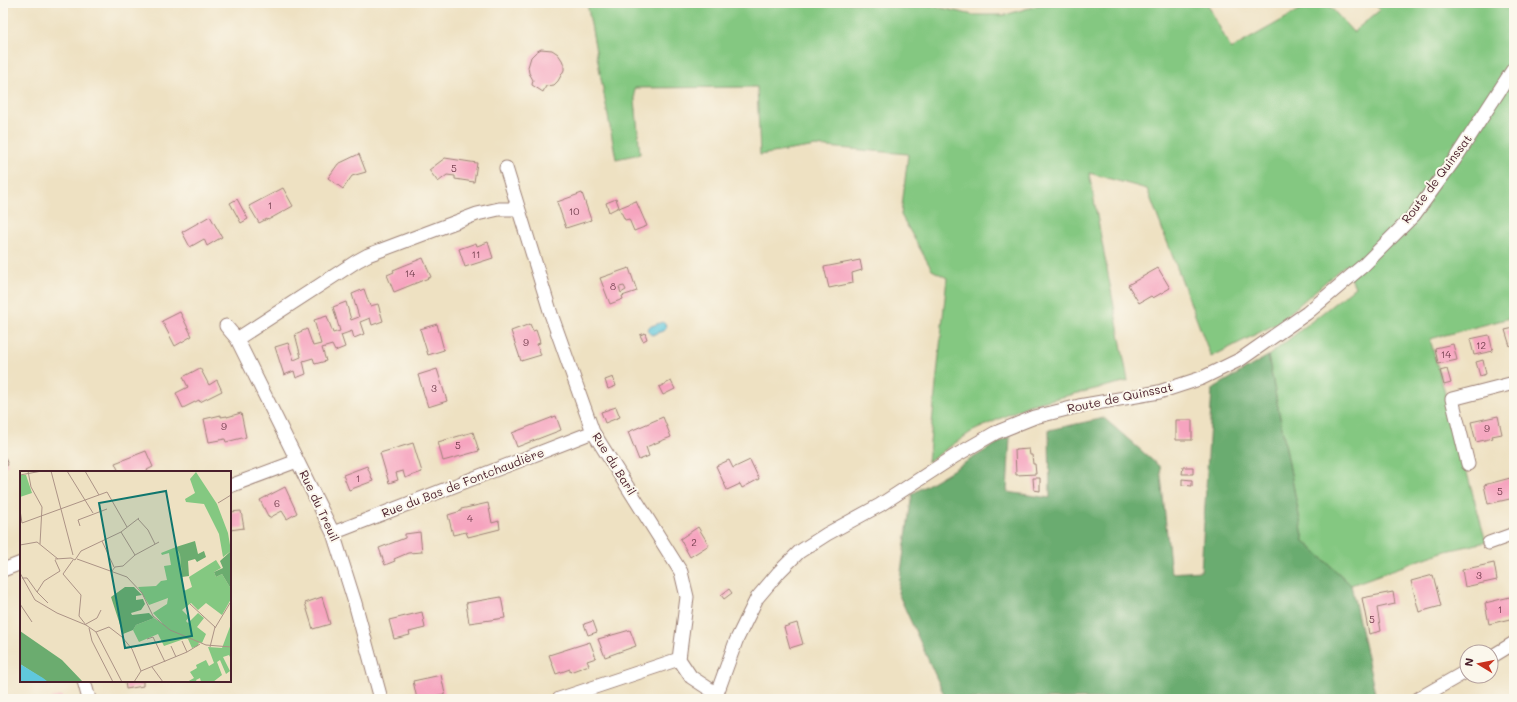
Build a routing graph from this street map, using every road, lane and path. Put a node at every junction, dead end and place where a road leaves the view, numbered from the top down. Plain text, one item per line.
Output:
1 (1514, 68) edge
2 (506, 168) dead end
3 (518, 209) junction
4 (226, 326) dead end
5 (236, 339) junction
6 (1514, 382) edge
7 (593, 432) junction
8 (297, 461) junction
9 (1468, 464) dead end
10 (231, 486) edge
11 (334, 533) junction
12 (1514, 534) edge
13 (1489, 543) dead end
14 (20, 563) edge
15 (3, 570) edge
16 (1514, 643) edge
17 (1499, 652) edge
18 (679, 659) junction
19 (1459, 676) edge
20 (84, 682) edge
21 (716, 696) edge
22 (88, 699) edge
23 (381, 699) edge
24 (559, 699) edge
25 (1418, 699) edge

1 - 21 street, Route de Quinssat
2 - 3 street, Rue du Baril
3 - 5 street
3 - 7 street, Rue du Baril
4 - 5 street, Rue du Treuil
5 - 8 street, Rue du Treuil
6 - 9 street
7 - 11 street, Rue du Bas de Fontchaudière
7 - 18 street, Rue du Baril
8 - 10 street
8 - 11 street, Rue du Treuil
11 - 23 street, Rue du Treuil
12 - 13 street
14 - 15 street
16 - 17 street
18 - 21 street
18 - 24 street
19 - 25 street
20 - 22 street

